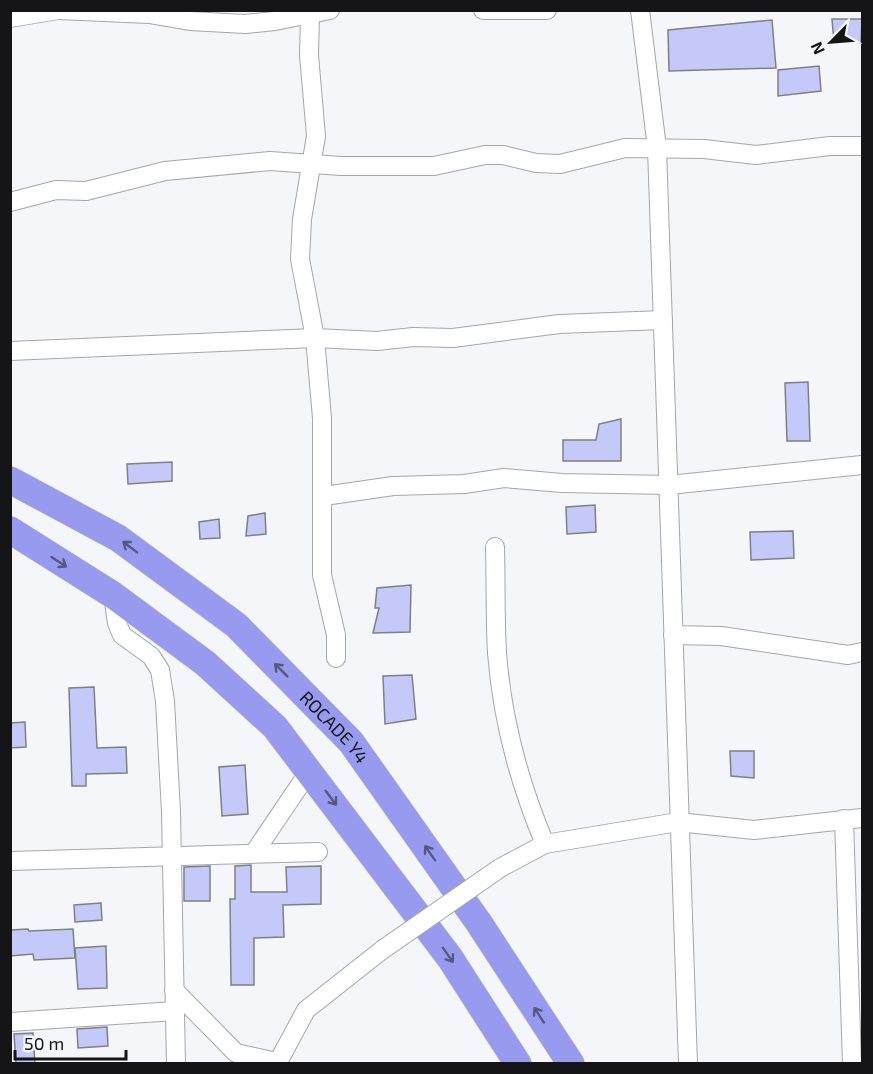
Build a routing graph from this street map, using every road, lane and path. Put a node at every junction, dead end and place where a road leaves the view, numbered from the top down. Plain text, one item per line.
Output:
1 (58, 10) edge
2 (330, 10) edge
3 (483, 10) edge
4 (547, 10) edge
5 (640, 10) edge
6 (310, 15) junction
7 (10, 18) edge
8 (862, 146) edge
9 (657, 148) junction
10 (313, 165) junction
11 (10, 202) edge
12 (663, 320) junction
13 (315, 338) junction
14 (10, 351) edge
15 (862, 465) edge
16 (10, 480) edge
17 (669, 485) junction
18 (324, 496) junction
19 (10, 530) edge
20 (495, 547) dead end
21 (112, 595) junction
22 (673, 635) junction
23 (862, 652) edge
24 (336, 658) dead end
25 (310, 770) junction
26 (853, 818) edge
27 (678, 822) junction
28 (545, 844) junction
29 (318, 852) dead end
30 (254, 854) junction
31 (172, 855) junction
32 (10, 861) edge
33 (174, 990) junction
34 (175, 1011) junction
35 (10, 1022) edge
36 (277, 1063) edge
37 (176, 1064) edge
38 (518, 1064) edge
39 (572, 1064) edge
40 (688, 1064) edge
41 (852, 1064) edge

1 - 6 street
1 - 7 street
2 - 6 street
3 - 4 street
5 - 9 street
6 - 10 street
8 - 9 street
9 - 10 street
9 - 12 street
10 - 11 street
10 - 13 street
12 - 13 street
12 - 17 street
13 - 14 street
13 - 18 street
15 - 17 street
39 -> 16 highway, ROCADE Y4
17 - 18 street
17 - 22 street
18 - 24 street
19 -> 21 highway
20 - 28 street
21 - 25 highway
21 - 31 street
22 - 23 street
22 - 27 street
25 - 30 street
25 -> 38 highway
26 - 27 street
26 - 41 street
27 - 28 street
27 - 40 street
28 - 36 street, bridge
29 - 30 street
30 - 31 street
31 - 32 street
31 - 33 street
33 - 34 street
33 - 36 street
34 - 35 street
34 - 37 street

